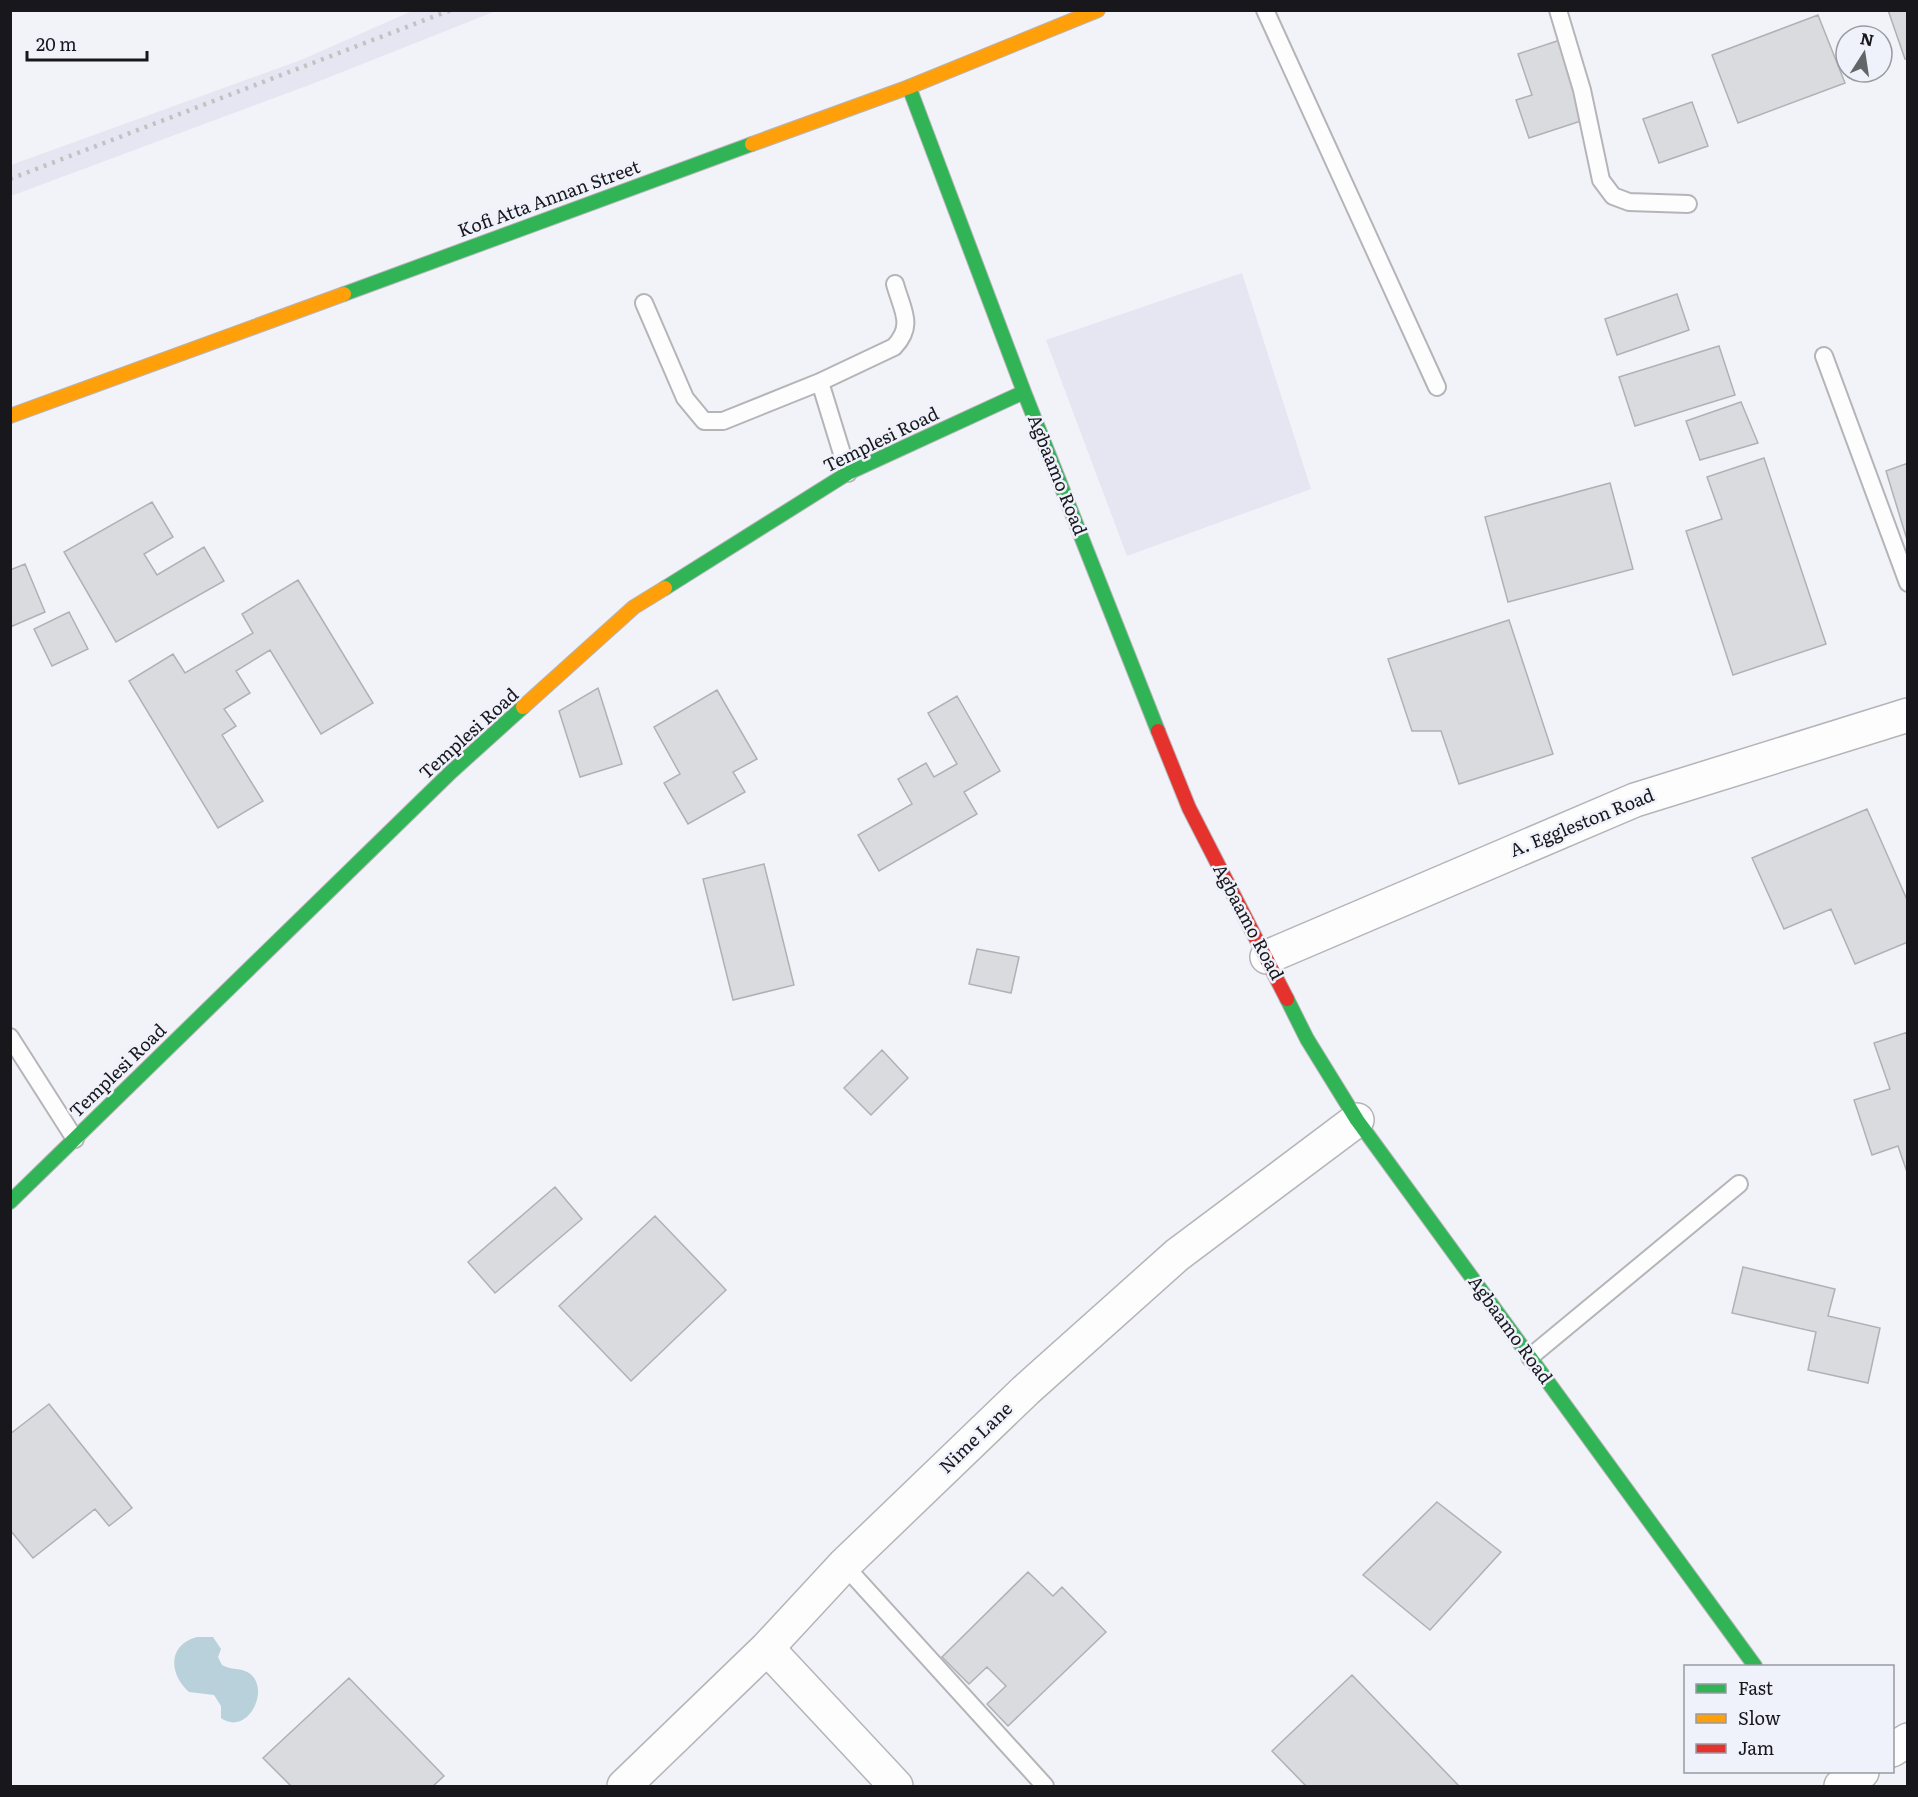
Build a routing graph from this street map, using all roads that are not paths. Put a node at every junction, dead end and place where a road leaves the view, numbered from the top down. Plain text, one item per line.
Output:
1 (1098, 10) edge
2 (1265, 10) edge
3 (1558, 10) edge
4 (909, 87) junction
5 (1688, 204) dead end
6 (895, 284) dead end
7 (644, 303) dead end
8 (1824, 357) dead end
9 (820, 382) junction
10 (1437, 387) dead end
11 (1024, 392) junction
12 (10, 416) edge
13 (848, 472) junction
14 (1908, 583) edge
15 (1908, 715) edge
16 (1267, 957) junction
17 (10, 1037) edge
18 (1356, 1120) junction
19 (75, 1139) junction
20 (1739, 1184) dead end
21 (10, 1202) edge
22 (1530, 1357) junction
23 (844, 1565) junction
24 (767, 1648) junction
25 (1754, 1665) edge
26 (1908, 1740) edge
27 (1894, 1749) edge
28 (1832, 1773) edge
29 (1860, 1773) edge
30 (624, 1786) edge
31 (897, 1786) edge
32 (1045, 1786) edge
33 (1841, 1786) edge

1 - 4 street, Kofi Atta Annan Street
2 - 10 lane
3 - 5 lane
4 - 11 street, Agbaamo Road
4 - 12 street, Kofi Atta Annan Street
6 - 9 lane
7 - 9 lane
8 - 14 lane
9 - 13 lane
11 - 13 street, Templesi Road
11 - 16 street, Agbaamo Road
13 - 19 street, Templesi Road
15 - 16 street, A. Eggleston Road
16 - 18 street, Agbaamo Road
17 - 19 lane
18 - 22 street, Agbaamo Road
18 - 23 street, Nime Lane
19 - 21 street, Templesi Road
20 - 22 lane
22 - 25 street, Agbaamo Road
23 - 24 street, Nime Lane
23 - 32 lane
24 - 30 street, Nime Lane
24 - 31 street
26 - 27 street
28 - 33 street
29 - 33 street

